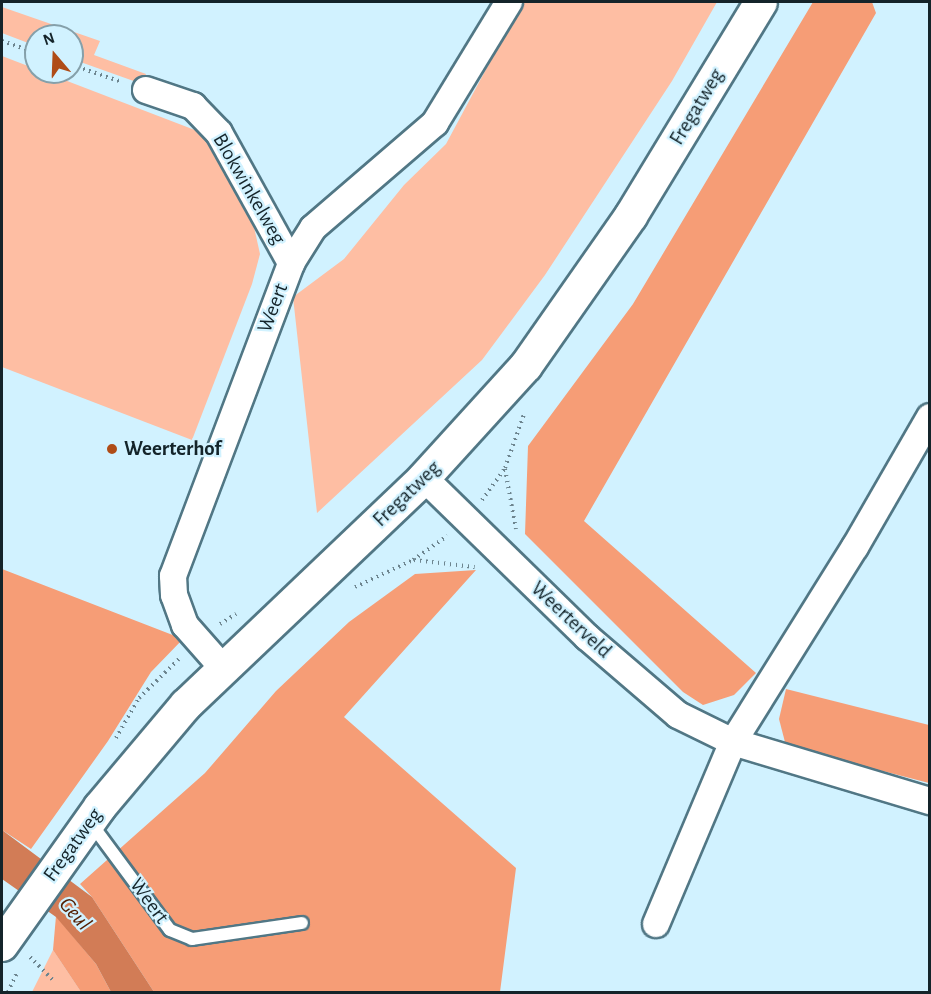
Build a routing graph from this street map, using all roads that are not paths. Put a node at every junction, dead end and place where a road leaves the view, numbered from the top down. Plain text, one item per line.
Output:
1 (509, 2) edge
2 (761, 2) edge
3 (146, 90) road end
4 (291, 263) junction
5 (930, 417) edge
6 (424, 478) junction
7 (222, 667) junction
8 (733, 742) junction
9 (930, 801) edge
10 (90, 821) junction
11 (302, 923) dead end
12 (656, 924) dead end
13 (14, 942) edge

1 - 4 street, Weert
2 - 6 street, Fregatweg
3 - 4 street, Blokwinkelweg
4 - 7 street, Weert
5 - 8 street
6 - 7 street, Fregatweg
6 - 8 street, Weerterveld
7 - 10 street, Fregatweg
8 - 9 street, Weerterveld
8 - 12 street
10 - 11 lane, Weert
10 - 13 street, Fregatweg

